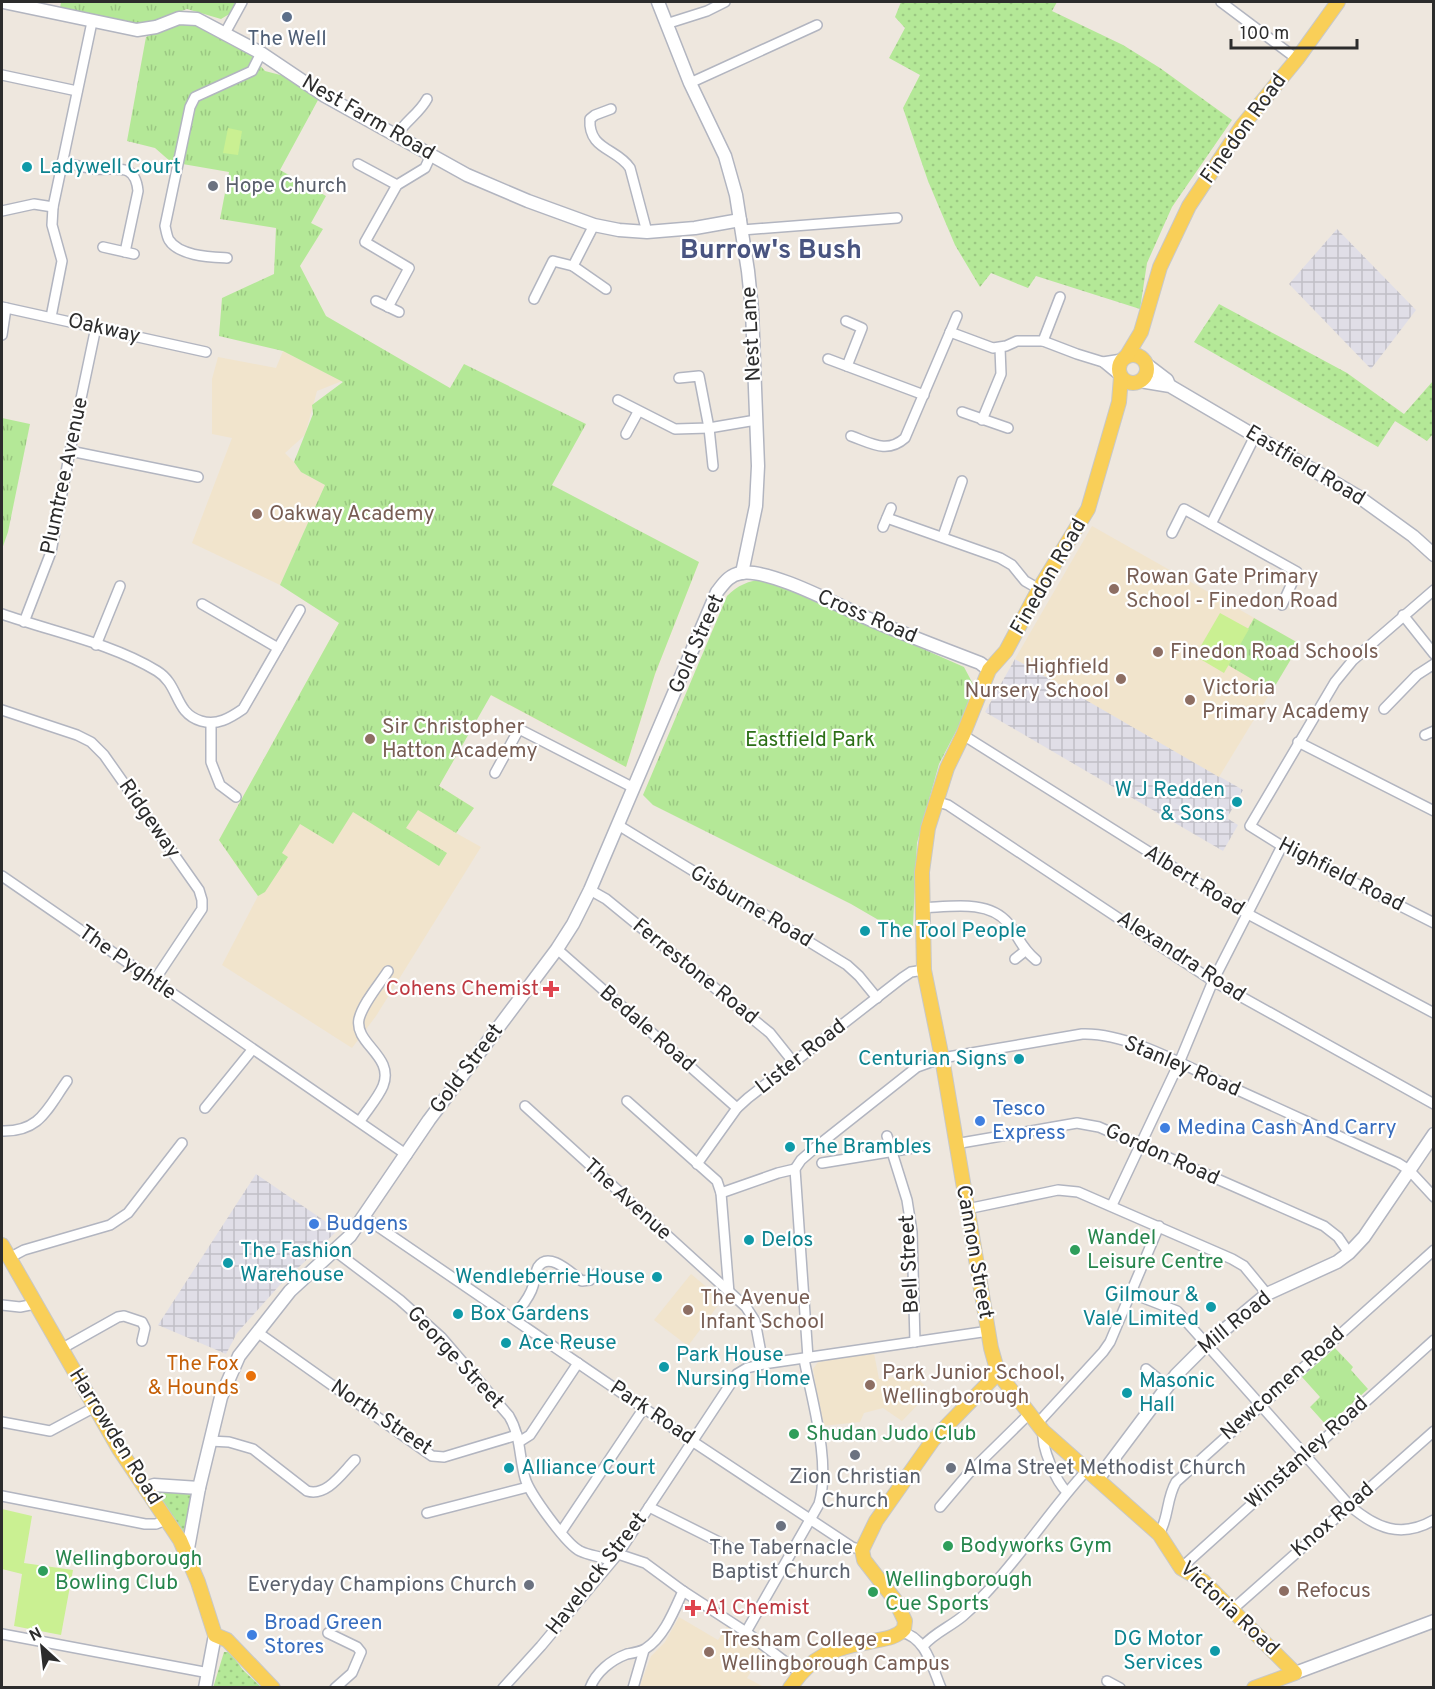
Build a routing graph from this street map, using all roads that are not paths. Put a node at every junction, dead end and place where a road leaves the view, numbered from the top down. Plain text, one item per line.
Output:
1 (3, 2) edge
2 (242, 2) edge
3 (658, 2) edge
4 (725, 2) edge
5 (1221, 2) edge
6 (1338, 2) edge
7 (19, 3) edge
8 (92, 22) junction
9 (666, 24) junction
10 (817, 25) dead end
11 (225, 33) junction
12 (261, 53) junction
13 (1297, 59) junction
14 (2, 75) edge
15 (690, 83) junction
16 (77, 91) junction
17 (427, 99) dead end
18 (611, 109) dead end
19 (397, 135) junction
20 (431, 155) junction
21 (62, 162) junction
22 (358, 164) dead end
23 (397, 186) junction
24 (53, 207) junction
25 (2, 211) edge
26 (897, 218) dead end
27 (594, 225) junction
28 (741, 225) junction
29 (647, 232) junction
30 (102, 247) dead end
31 (227, 258) dead end
32 (573, 266) junction
33 (606, 289) dead end
34 (1060, 297) dead end
35 (534, 299) dead end
36 (376, 301) dead end
37 (4, 307) edge
38 (388, 307) junction
39 (399, 312) dead end
40 (957, 316) dead end
41 (51, 317) junction
42 (846, 321) dead end
43 (96, 327) junction
44 (950, 332) junction
45 (1141, 332) junction
46 (2, 335) edge
47 (1043, 341) junction
48 (1000, 348) junction
49 (206, 352) dead end
50 (828, 358) dead end
51 (1124, 358) junction
52 (1102, 362) junction
53 (1145, 363) junction
54 (847, 366) junction
55 (1120, 376) junction
56 (679, 378) dead end
57 (1138, 382) junction
58 (1170, 386) junction
59 (924, 395) junction
60 (618, 400) dead end
61 (1119, 402) junction
62 (638, 412) junction
63 (962, 412) dead end
64 (756, 420) junction
65 (982, 420) junction
66 (709, 428) junction
67 (1008, 428) dead end
68 (626, 434) dead end
69 (850, 436) dead end
70 (1255, 436) junction
71 (70, 451) junction
72 (713, 466) dead end
73 (198, 477) dead end
74 (962, 481) dead end
75 (891, 508) dead end
76 (1211, 524) junction
77 (1172, 532) dead end
78 (943, 536) junction
79 (1432, 550) edge
80 (742, 573) junction
81 (120, 586) dead end
82 (1039, 589) junction
83 (1434, 590) edge
84 (202, 604) dead end
85 (1282, 604) dead end
86 (300, 610) dead end
87 (2, 614) edge
88 (1403, 615) junction
89 (24, 622) junction
90 (96, 645) junction
91 (278, 648) junction
92 (1434, 654) edge
93 (1434, 664) edge
94 (989, 670) junction
95 (1383, 709) dead end
96 (2, 710) edge
97 (211, 724) junction
98 (963, 735) junction
99 (1298, 742) junction
100 (495, 773) dead end
101 (634, 788) junction
102 (236, 797) dead end
103 (935, 801) junction
104 (1434, 811) edge
105 (618, 825) junction
106 (1282, 846) junction
107 (2, 876) edge
108 (590, 890) junction
109 (922, 908) junction
110 (1246, 913) junction
111 (1434, 923) edge
112 (557, 949) junction
113 (1025, 951) junction
114 (1016, 959) dead end
115 (1036, 960) dead end
116 (924, 970) junction
117 (388, 971) dead end
118 (154, 981) junction
119 (1214, 981) junction
120 (877, 998) junction
121 (1434, 1013) edge
122 (252, 1050) junction
123 (942, 1058) junction
124 (794, 1063) junction
125 (1179, 1063) junction
126 (67, 1081) dead end
127 (627, 1101) dead end
128 (1434, 1104) edge
129 (525, 1107) dead end
130 (205, 1108) dead end
131 (737, 1108) junction
132 (360, 1121) junction
133 (2, 1131) edge
134 (1434, 1134) edge
135 (886, 1136) dead end
136 (182, 1143) dead end
137 (955, 1144) junction
138 (1139, 1145) junction
139 (926, 1146) dead end
140 (892, 1152) junction
141 (407, 1155) junction
142 (822, 1163) dead end
143 (697, 1164) junction
144 (795, 1169) junction
145 (1409, 1170) junction
146 (721, 1192) junction
147 (1434, 1197) edge
148 (1112, 1205) junction
149 (966, 1209) junction
150 (364, 1216) junction
151 (1159, 1226) junction
152 (2, 1245) edge
153 (1434, 1250) edge
154 (335, 1251) junction
155 (1349, 1253) junction
156 (9, 1258) junction
157 (597, 1273) dead end
158 (729, 1293) junction
159 (1131, 1293) junction
160 (1267, 1294) junction
161 (35, 1304) junction
162 (2, 1305) edge
163 (513, 1318) junction
164 (988, 1331) junction
165 (257, 1332) junction
166 (1434, 1340) edge
167 (142, 1341) dead end
168 (915, 1342) junction
169 (1206, 1345) junction
170 (61, 1349) junction
171 (806, 1359) junction
172 (578, 1363) junction
173 (763, 1364) junction
174 (1146, 1369) dead end
175 (998, 1373) junction
176 (1167, 1386) junction
177 (1260, 1405) junction
178 (95, 1407) junction
179 (644, 1408) junction
180 (2, 1422) edge
181 (1036, 1423) junction
182 (1434, 1431) edge
183 (518, 1439) junction
184 (210, 1441) junction
185 (692, 1441) junction
186 (1304, 1455) junction
187 (355, 1460) dead end
188 (1092, 1474) junction
189 (528, 1487) junction
190 (145, 1488) junction
191 (199, 1488) junction
192 (1067, 1492) junction
193 (2, 1497) edge
194 (1350, 1506) junction
195 (649, 1507) junction
196 (940, 1507) dead end
197 (427, 1513) dead end
198 (809, 1518) junction
199 (166, 1520) junction
200 (1434, 1520) edge
201 (561, 1532) junction
202 (1159, 1534) junction
203 (731, 1548) dead end
204 (862, 1550) junction
205 (187, 1554) junction
206 (614, 1558) junction
207 (1181, 1568) junction
208 (684, 1591) junction
209 (1233, 1609) junction
210 (1434, 1621) edge
211 (746, 1632) junction
212 (901, 1632) junction
213 (328, 1633) dead end
214 (2, 1634) edge
215 (215, 1635) junction
216 (922, 1646) junction
217 (644, 1650) junction
218 (209, 1673) junction
219 (800, 1673) junction
220 (1295, 1673) junction
221 (1107, 1681) dead end
222 (205, 1688) edge
223 (273, 1688) edge
224 (335, 1688) edge
225 (503, 1688) edge
226 (590, 1688) edge
227 (633, 1688) edge
228 (790, 1688) edge
229 (941, 1688) edge
230 (1120, 1688) edge
231 (1254, 1688) edge

1 - 7 street, Nest Farm Road
2 - 11 street
3 - 9 street, Nest Lane
4 - 9 street
5 - 13 street
6 - 13 main road, Finedon Road
7 - 8 street, Nest Farm Road
8 - 11 street, Nest Farm Road
8 - 16 street
9 - 15 street, Nest Lane
10 - 15 street
11 - 12 street, Nest Farm Road
12 - 19 street, Nest Farm Road
12 - 31 street
13 - 45 main road, Finedon Road
14 - 16 street
15 - 28 street, Nest Lane
16 - 21 street
17 - 19 street
18 - 29 street
19 - 20 street, Nest Farm Road
20 - 23 street
20 - 27 street, Nest Farm Road
21 - 24 street
21 - 30 street
22 - 23 street
23 - 38 street
24 - 25 street
24 - 41 street
26 - 28 street
27 - 29 street, Nest Farm Road
27 - 32 street
28 - 29 street, Nest Farm Road
28 - 64 street, Nest Lane
32 - 33 street
32 - 35 street
34 - 47 street
36 - 38 street
37 - 41 street, Oakway
37 - 46 street
38 - 39 street
40 - 44 street
41 - 43 street, Oakway
42 - 54 street
43 - 49 street, Oakway
43 - 71 street, Plumtree Avenue
44 - 48 street
44 - 59 street
45 - 51 main road, Finedon Road
45 - 53 main road, Finedon Road
47 - 48 street
47 - 52 street
48 - 65 street
50 - 54 street
51 - 52 street
51 - 53 main road
51 - 55 main road
52 - 55 street
53 - 57 main road
53 - 58 street, Eastfield Road
54 - 59 street
55 - 57 main road
55 - 61 main road, Finedon Road
56 - 66 street
57 - 58 street, Eastfield Road
57 - 61 main road, Finedon Road
58 - 70 street, Eastfield Road
59 - 69 street
60 - 62 street
61 - 82 main road, Finedon Road
62 - 66 street
62 - 68 street
63 - 65 street
64 - 66 street
64 - 80 street, Nest Lane
65 - 67 street
66 - 72 street
70 - 76 street
70 - 79 street, Eastfield Road
71 - 73 street
71 - 89 street, Plumtree Avenue
74 - 78 street
75 - 78 street
76 - 77 street
76 - 85 street
78 - 82 street
80 - 94 street, Cross Road
80 - 101 street, Gold Street
81 - 90 street
82 - 94 main road, Finedon Road
83 - 88 street
84 - 91 street
86 - 91 street
87 - 89 street
88 - 92 street
88 - 99 street
89 - 90 street
90 - 97 street
91 - 97 street
93 - 95 street
94 - 98 main road, Finedon Road
96 - 118 street, Ridgeway
97 - 102 street
98 - 103 main road, Finedon Road
98 - 110 street, Albert Road
99 - 104 street
99 - 106 street, Highfield Road
100 - 101 street
101 - 105 street, Gold Street
103 - 109 main road, Finedon Road
103 - 119 street, Alexandra Road
105 - 108 street, Gold Street
105 - 120 street, Gisburne Road
106 - 110 street
106 - 111 street, Highfield Road
107 - 118 street, The Pyghtle
108 - 112 street, Gold Street
108 - 124 street, Ferrestone Road
109 - 113 street
109 - 116 main road, Finedon Road
110 - 119 street
110 - 121 street, Albert Road
112 - 131 street, Bedale Road
112 - 141 street, Gold Street
113 - 114 street
113 - 115 street
116 - 120 street, Lister Road
116 - 123 main road, Finedon Road
117 - 132 street
118 - 122 street, The Pyghtle
119 - 125 street
119 - 128 street, Alexandra Road
120 - 124 street, Lister Road
122 - 130 street
122 - 132 street, The Pyghtle
123 - 125 street, Stanley Road
123 - 137 main road, Cannon Street
123 - 144 street, Stanley Road
124 - 131 street, Lister Road
125 - 138 street
125 - 145 street, Stanley Road
126 - 133 street
127 - 143 street
129 - 158 street, The Avenue
131 - 143 street, Lister Road
132 - 141 street, The Pyghtle
134 - 145 street, Mill Road
135 - 140 street, Bell Street
136 - 156 street
137 - 138 street, Gordon Road
137 - 149 main road, Cannon Street
138 - 148 street
138 - 155 street, Gordon Road
139 - 140 street
140 - 142 street
140 - 168 street, Bell Street
141 - 150 street, Gold Street
143 - 146 street
144 - 146 street
144 - 171 street
145 - 147 street
145 - 155 street, Mill Road
146 - 158 street
148 - 149 street
148 - 151 street
149 - 164 main road, Cannon Street
150 - 154 street, Gold Street
150 - 163 street, Park Road
151 - 159 street
151 - 160 street
152 - 156 main road, Harrowden Road
153 - 177 street, Newcomen Road
154 - 165 street, Gold Street
154 - 183 street, George Street
155 - 160 street, Mill Road
156 - 161 main road, Harrowden Road
157 - 163 street
158 - 173 street, The Avenue
159 - 169 street
159 - 181 street
160 - 169 street, Mill Road
161 - 162 street
161 - 170 main road, Harrowden Road
163 - 172 street, Park Road
164 - 168 street, Havelock Street
164 - 175 main road, Cannon Street
165 - 183 street, North Street
165 - 184 street, Gold Street
166 - 186 street, Winstanley Road
167 - 170 street
168 - 171 street, Havelock Street
169 - 176 street, Mill Road
169 - 177 street
170 - 178 main road, Harrowden Road
171 - 173 street, Havelock Street
171 - 198 street
172 - 179 street, Park Road
172 - 183 street
173 - 185 street, Havelock Street
174 - 176 street
175 - 181 main road, Cannon Street
175 - 204 main road
176 - 188 street, Mill Road
177 - 186 street
177 - 202 street, Newcomen Road
178 - 180 street
178 - 190 main road, Harrowden Road
179 - 185 street, Park Road
179 - 201 street
181 - 188 main road, Cannon Street
181 - 192 street, Cannon Street
181 - 196 street
182 - 194 street, Knox Road
183 - 189 street, George Street
184 - 187 street
184 - 191 street, Gold Street
185 - 195 street, Havelock Street
185 - 198 street, Park Road
186 - 194 street
186 - 207 street, Winstanley Road
188 - 192 street
188 - 202 main road, Victoria Road
189 - 197 street
189 - 201 street, George Street
190 - 191 street
190 - 199 main road, Harrowden Road
191 - 205 street, Gold Street
192 - 216 street
193 - 199 street
194 - 200 street
194 - 209 street, Knox Road
195 - 203 street
195 - 206 street, Havelock Street
198 - 204 street, Park Road
198 - 211 street
199 - 205 main road, Harrowden Road
201 - 206 street, George Street
202 - 207 main road, Victoria Road
204 - 212 main road
205 - 215 main road, Harrowden Road
206 - 208 street, George Street
206 - 225 street, Havelock Street
207 - 209 main road, Victoria Road
208 - 211 street, George Street
208 - 217 street
209 - 220 main road, Victoria Road
210 - 220 street
211 - 219 street, George Street
212 - 216 street
212 - 219 main road
213 - 224 street
214 - 218 street
215 - 218 street
215 - 223 main road
216 - 229 street
217 - 226 street
217 - 227 street
218 - 222 street
219 - 228 main road
220 - 231 main road
221 - 230 street

